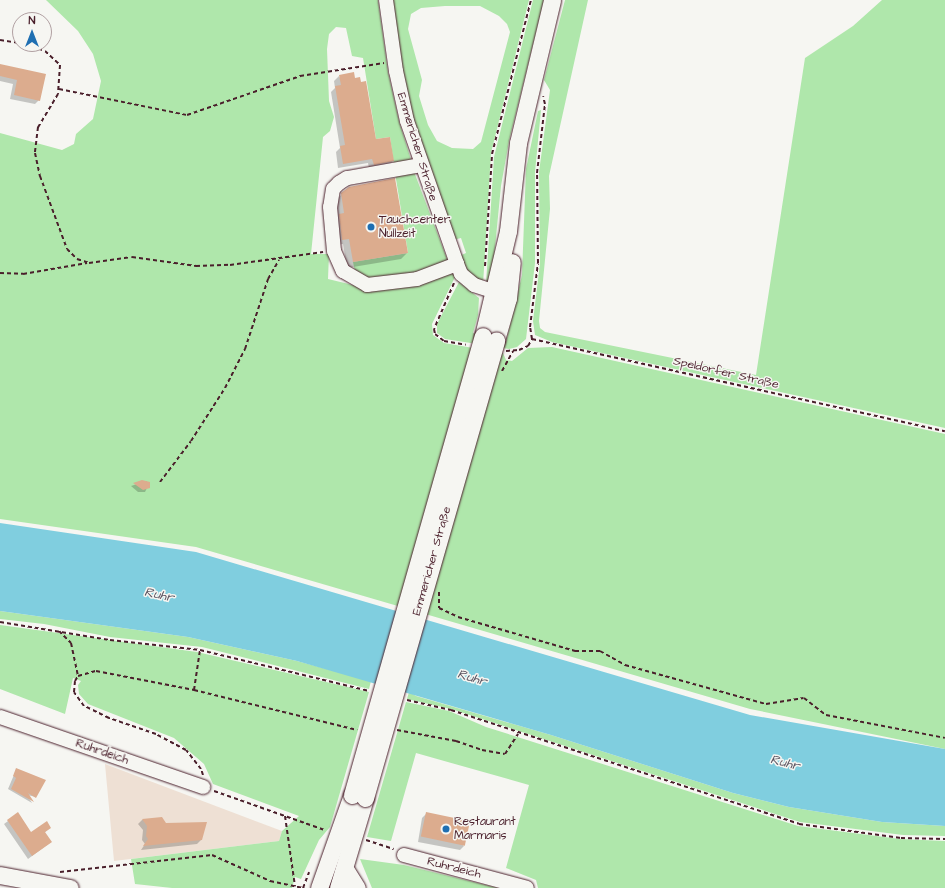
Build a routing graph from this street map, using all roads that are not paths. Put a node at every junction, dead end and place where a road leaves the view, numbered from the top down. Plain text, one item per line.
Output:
1 (386, 0) edge
2 (552, 0) edge
3 (421, 165) junction
4 (508, 231) junction
5 (459, 269) junction
6 (496, 292) junction
7 (495, 343) junction
8 (0, 717) edge
9 (203, 787) road end
10 (359, 796) junction
11 (404, 855) road end
12 (345, 869) junction
13 (0, 875) edge
14 (70, 888) edge
15 (319, 888) edge
16 (338, 888) edge
17 (356, 888) edge
18 (527, 888) edge

1 - 3 street, Emmericher Straße
2 - 4 main road, Emmericher Straße
3 - 5 street, Emmericher Straße
3 - 5 street
4 - 6 main road, Emmericher Straße
4 - 7 main road, Emmericher Straße
5 - 6 street
6 - 7 main road, Emmericher Straße
7 - 10 main road, Emmericher Straße, bridge
8 - 9 street, Ruhrdeich
10 - 12 main road, Emmericher Straße
10 - 15 main road, Emmericher Straße
11 - 18 street, Ruhrdeich
12 - 16 main road, Emmericher Straße
12 - 17 main road
13 - 14 main road

